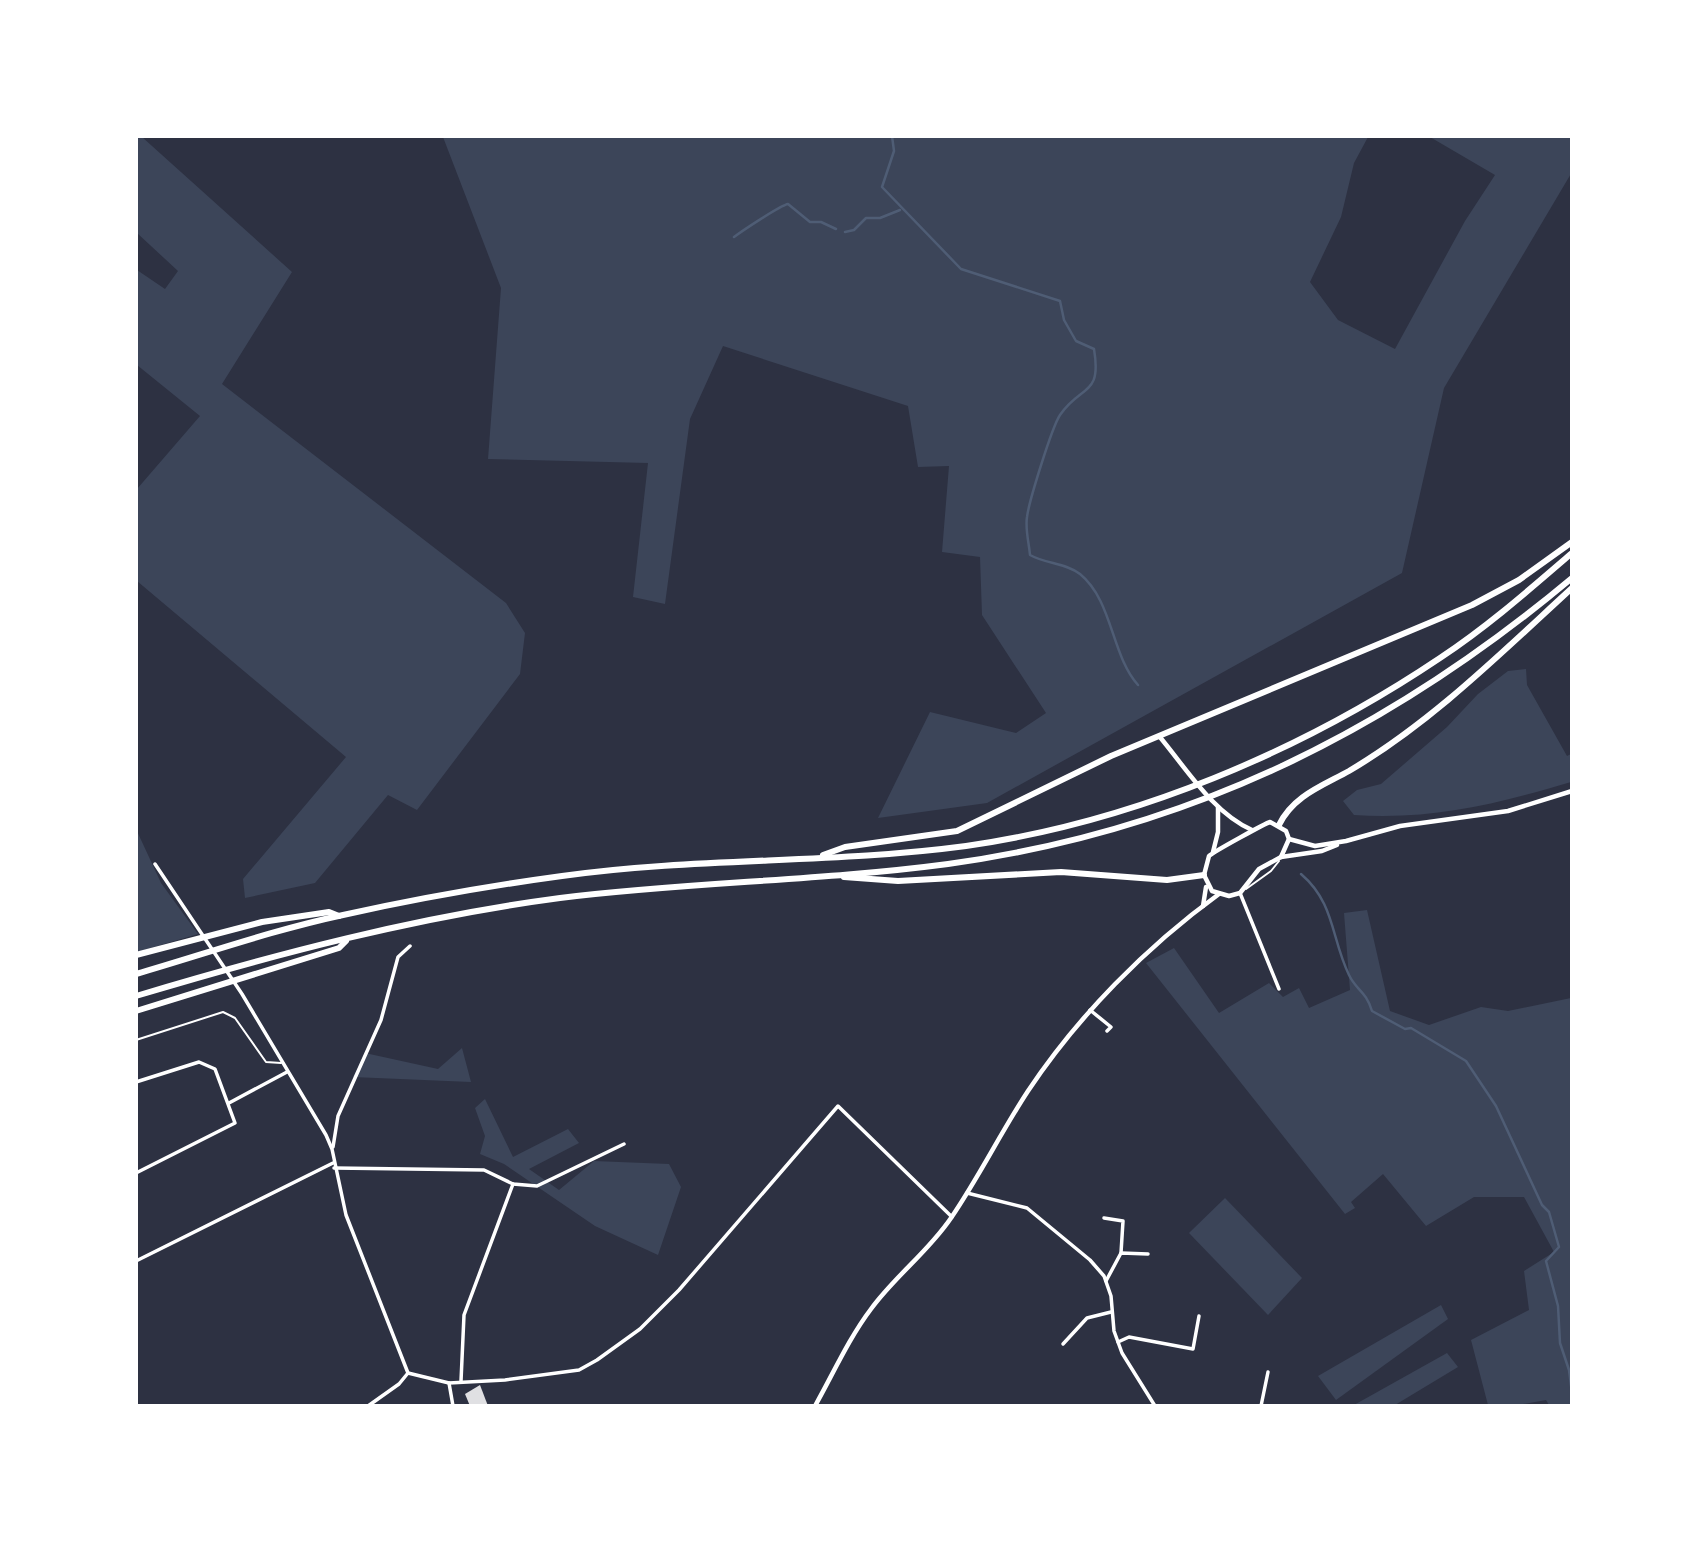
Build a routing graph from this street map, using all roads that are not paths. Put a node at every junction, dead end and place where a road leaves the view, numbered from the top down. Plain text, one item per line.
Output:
1 (1572, 542) edge
2 (1572, 553) edge
3 (1572, 578) edge
4 (1572, 588) edge
5 (1159, 736) junction
6 (1571, 791) edge
7 (1218, 806) junction
8 (1279, 825) junction
9 (1252, 830) junction
10 (1289, 839) junction
11 (1346, 841) junction
12 (1213, 852) junction
13 (815, 857) junction
14 (1281, 857) junction
15 (155, 864) dead end
16 (828, 876) junction
17 (1204, 876) junction
18 (1572, 884) edge
19 (1207, 886) junction
20 (1572, 890) edge
21 (1219, 894) junction
22 (1240, 894) junction
23 (1572, 901) edge
24 (1202, 906) junction
25 (339, 916) junction
26 (347, 940) junction
27 (410, 946) dead end
28 (136, 955) edge
29 (136, 974) edge
30 (1279, 989) dead end
31 (136, 996) edge
32 (1090, 1010) junction
33 (136, 1011) edge
34 (1107, 1031) dead end
35 (136, 1040) edge
36 (281, 1063) junction
37 (287, 1072) junction
38 (136, 1083) edge
39 (229, 1103) junction
40 (624, 1144) dead end
41 (332, 1149) junction
42 (334, 1166) junction
43 (136, 1173) edge
44 (513, 1184) junction
45 (967, 1194) junction
46 (951, 1217) junction
47 (1104, 1218) dead end
48 (1121, 1253) junction
49 (1148, 1254) dead end
50 (136, 1261) edge
51 (1106, 1281) junction
52 (1112, 1312) junction
53 (1199, 1316) dead end
54 (1118, 1342) junction
55 (1063, 1344) dead end
56 (1268, 1372) dead end
57 (408, 1373) junction
58 (461, 1381) junction
59 (449, 1382) junction
60 (368, 1405) edge
61 (453, 1405) edge
62 (815, 1405) edge
63 (1155, 1405) edge
64 (1261, 1405) edge

1 - 5 highway
2 - 13 highway
3 - 16 highway
4 - 8 highway
5 - 7 street
5 - 13 highway
6 - 11 street
6 - 18 lane
7 - 9 street
7 - 12 street
8 - 9 street
8 - 10 street
9 - 12 street
10 - 11 street
10 - 14 street
11 - 14 street
12 - 17 street
13 - 25 highway
14 - 22 street
15 - 36 street
16 - 17 highway
16 - 26 highway
17 - 19 street
19 - 21 street
19 - 24 street
20 - 23 lane
21 - 22 street
21 - 24 street
22 - 30 street
24 - 32 street
25 - 28 highway
25 - 29 highway
26 - 31 highway
26 - 33 highway
27 - 41 street
32 - 34 street
32 - 45 street
35 - 36 lane
36 - 37 street
37 - 39 street
37 - 41 street
38 - 39 street
39 - 43 street
40 - 44 street
41 - 42 street
42 - 44 street
42 - 50 street
42 - 57 street
44 - 58 street
45 - 46 street
45 - 51 street
46 - 58 street
46 - 62 street
47 - 48 street
48 - 49 street
48 - 51 street
51 - 52 street
52 - 54 street
52 - 55 street
53 - 54 street
54 - 63 street
56 - 64 street
57 - 59 street
57 - 60 street
58 - 59 street
59 - 61 street

